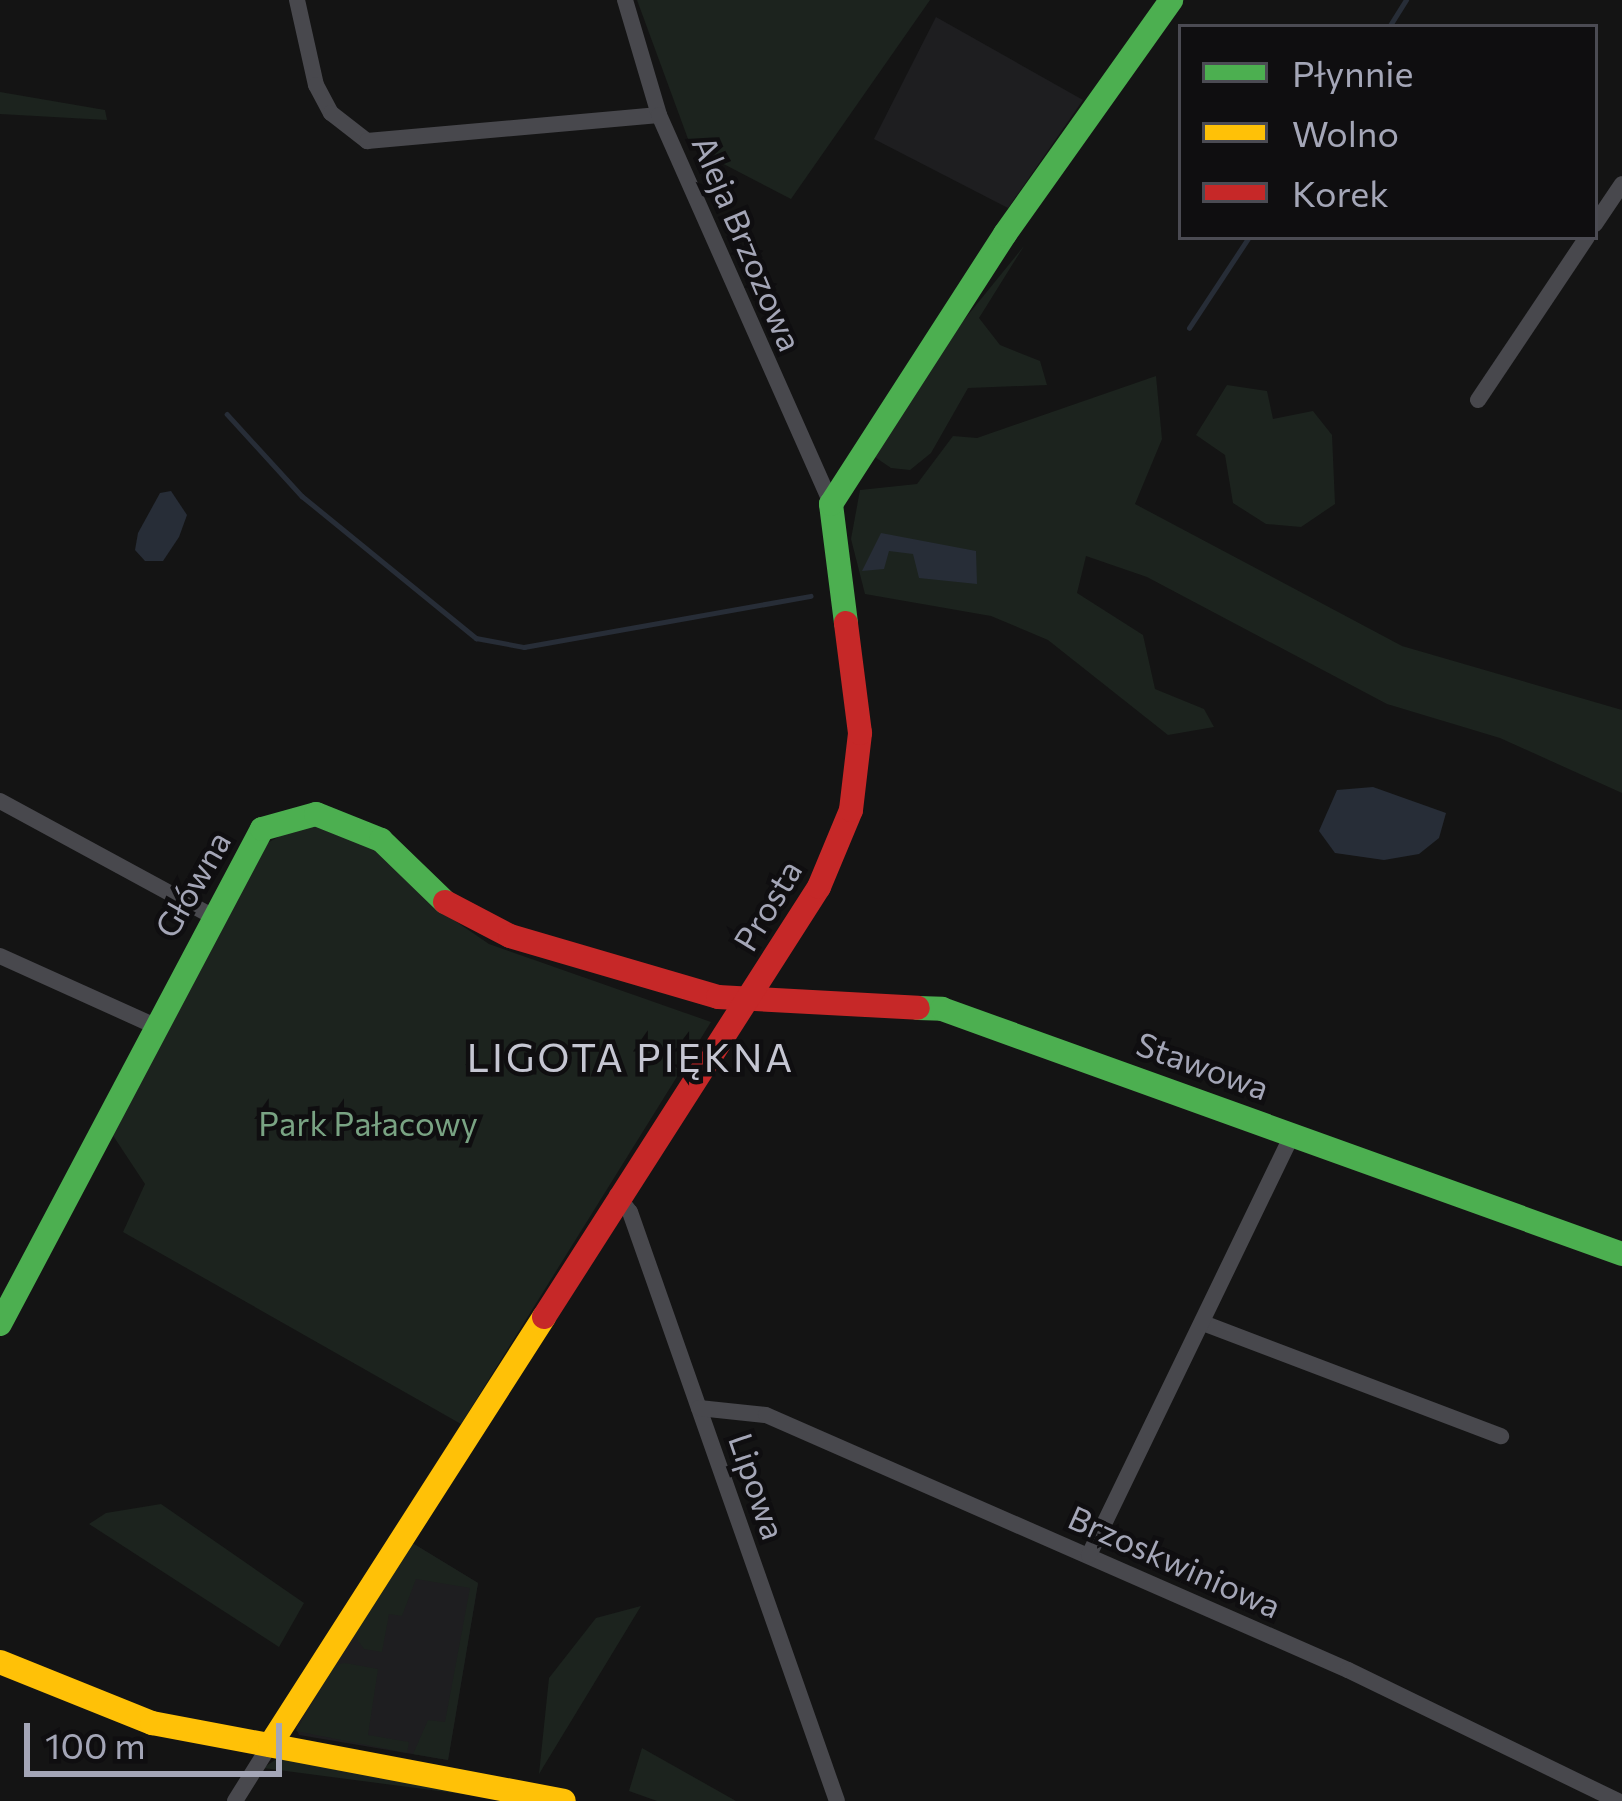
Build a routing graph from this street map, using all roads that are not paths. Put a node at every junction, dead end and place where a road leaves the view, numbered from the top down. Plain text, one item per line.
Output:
1 (297, 0) edge
2 (625, 0) edge
3 (1171, 0) edge
4 (658, 115) junction
5 (1622, 184) edge
6 (1598, 220) edge
7 (1585, 240) edge
8 (1478, 400) dead end
9 (832, 504) junction
10 (0, 801) edge
11 (210, 915) junction
12 (0, 956) edge
13 (749, 998) junction
14 (153, 1025) junction
15 (1293, 1133) junction
16 (616, 1194) junction
17 (1622, 1254) edge
18 (1203, 1323) junction
19 (0, 1324) edge
20 (699, 1408) junction
21 (1501, 1436) dead end
22 (1089, 1556) junction
23 (0, 1662) edge
24 (270, 1745) junction
25 (235, 1801) edge
26 (564, 1801) edge
27 (837, 1801) edge
28 (1618, 1801) edge

1 - 4 street
2 - 4 street, Aleja Brzozowa
3 - 9 street
4 - 9 street, Aleja Brzozowa
5 - 6 street
7 - 8 street
9 - 13 street, Prosta
10 - 11 street
11 - 13 street, Główna
11 - 14 street, Główna
12 - 14 street
13 - 15 street, Stawowa
13 - 16 street, Prosta
14 - 19 street, Główna
15 - 17 street, Stawowa
15 - 18 street
16 - 20 street, Lipowa
16 - 24 street, Prosta
18 - 21 street
18 - 22 street
20 - 22 street, Brzoskwiniowa
20 - 27 street, Lipowa
22 - 28 street, Brzoskwiniowa
23 - 24 street
24 - 25 street, Prosta
24 - 26 street

